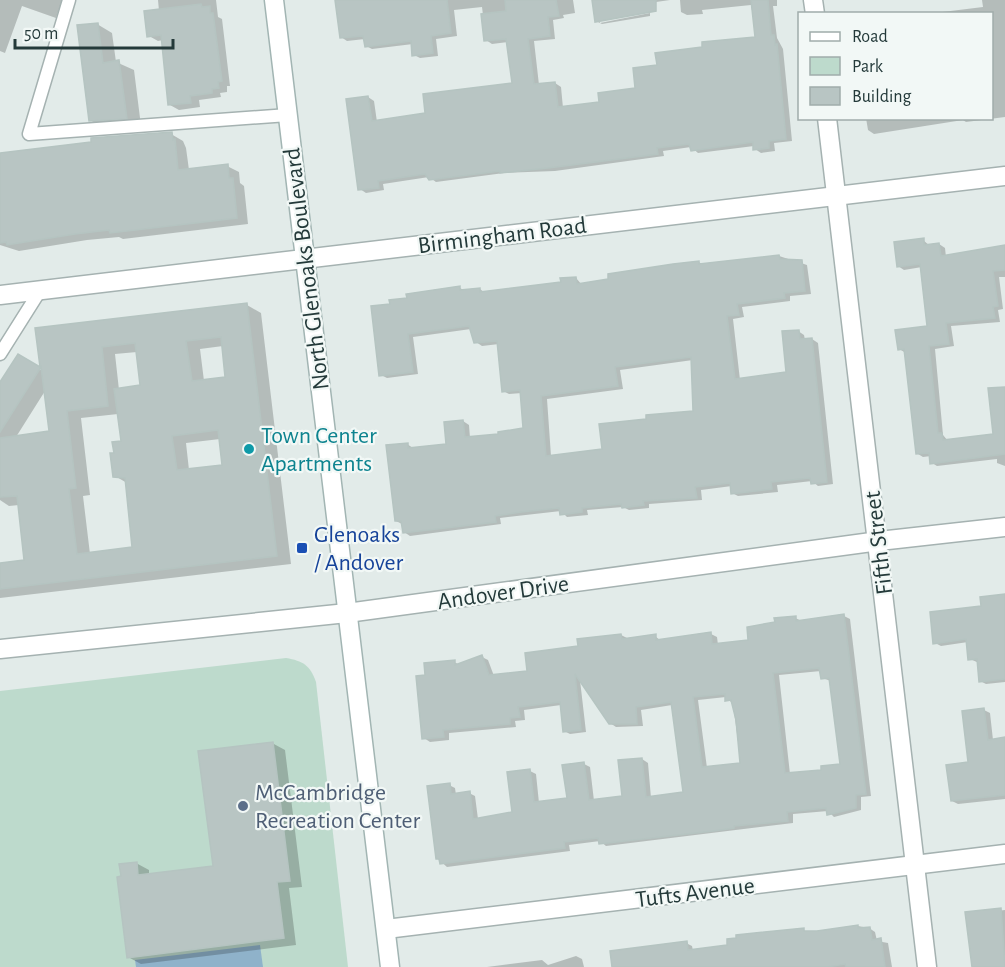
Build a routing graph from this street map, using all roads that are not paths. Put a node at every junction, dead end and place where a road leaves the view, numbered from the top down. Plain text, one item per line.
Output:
1 (69, 0) edge
2 (274, 0) edge
3 (288, 115) junction
4 (827, 120) edge
5 (1005, 176) edge
6 (837, 197) junction
7 (305, 258) junction
8 (41, 289) junction
9 (0, 295) edge
10 (0, 354) edge
11 (1005, 527) edge
12 (879, 541) junction
13 (347, 613) junction
14 (0, 649) edge
15 (1005, 854) edge
16 (914, 866) junction
17 (386, 929) junction
18 (390, 967) edge
19 (927, 967) edge

1 - 3 lane
2 - 3 street, North Glenoaks Boulevard
3 - 7 street, North Glenoaks Boulevard
4 - 6 street, Fifth Street
5 - 6 street, Birmingham Road
6 - 7 street, Birmingham Road
6 - 12 street, Fifth Street
7 - 8 street, Birmingham Road
7 - 13 street, North Glenoaks Boulevard
8 - 9 street, Birmingham Road
8 - 10 lane
11 - 12 street, Andover Drive
12 - 13 street, Andover Drive
12 - 16 street, Fifth Street
13 - 14 street, Andover Drive
13 - 17 street, North Glenoaks Boulevard
15 - 16 street, Tufts Avenue
16 - 17 street, Tufts Avenue
16 - 19 street, Fifth Street
17 - 18 street, North Glenoaks Boulevard

